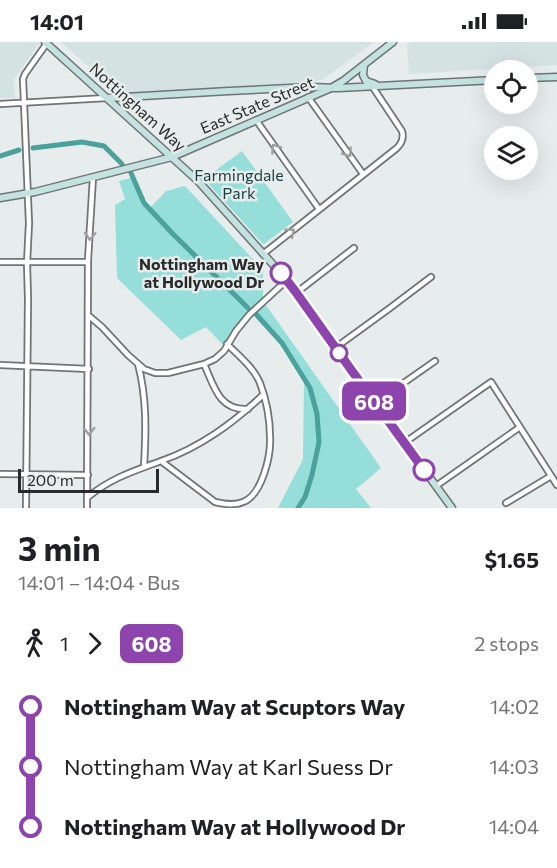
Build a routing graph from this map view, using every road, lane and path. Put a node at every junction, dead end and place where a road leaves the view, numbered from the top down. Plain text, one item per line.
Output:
1 (393, 42) edge
2 (46, 43) edge
3 (364, 64) junction
4 (557, 77) edge
5 (538, 78) edge
6 (484, 81) edge
7 (376, 86) junction
8 (331, 88) junction
9 (308, 97) junction
10 (107, 98) junction
11 (24, 103) junction
12 (0, 104) edge
13 (256, 120) junction
14 (172, 156) junction
15 (363, 174) junction
16 (93, 177) junction
17 (28, 194) junction
18 (0, 198) edge
19 (319, 210) junction
20 (354, 248) dead end
21 (263, 254) junction
22 (0, 262) edge
23 (88, 262) junction
24 (27, 263) junction
25 (431, 277) dead end
26 (287, 280) junction
27 (296, 292) junction
28 (89, 316) junction
29 (227, 344) junction
30 (335, 348) junction
31 (435, 361) dead end
32 (138, 364) junction
33 (204, 364) junction
34 (0, 365) edge
35 (27, 366) junction
36 (89, 369) junction
37 (263, 395) junction
38 (375, 404) junction
39 (248, 409) junction
40 (519, 427) junction
41 (404, 443) junction
42 (161, 461) junction
43 (144, 467) junction
44 (0, 474) edge
45 (26, 474) junction
46 (88, 475) junction
47 (551, 476) junction
48 (557, 485) edge
49 (436, 486) junction
50 (88, 497) junction
51 (506, 503) dead end
52 (221, 506) edge
53 (26, 508) edge
54 (87, 508) edge
55 (452, 508) edge

1 - 3 street
2 - 10 street, Nottingham Way
2 - 11 street
3 - 7 street
3 - 8 street
4 - 5 street
6 - 7 street, East State Street
7 - 8 street, East State Street
7 - 15 street
8 - 9 street, East State Street
8 - 10 street
9 - 13 street, East State Street
9 -> 15 street
10 - 11 street
10 - 14 street, Nottingham Way
11 - 12 street
11 - 17 street
13 - 14 street, East State Street
19 -> 13 street
14 - 16 street, East State Street
14 - 21 street, Nottingham Way
15 - 19 street
16 - 17 street, East State Street
16 -> 23 street
17 - 18 street, East State Street
17 - 24 street
21 -> 19 street
20 - 27 street
21 - 26 street, Nottingham Way
22 - 24 street
23 - 24 street
23 - 28 street
24 - 35 street
25 - 30 street
26 - 27 street, Nottingham Way
26 - 29 street
27 - 30 street, Nottingham Way
28 - 32 street
28 - 36 street
29 - 33 street
29 - 37 street
30 - 38 street, Nottingham Way
31 - 38 street
32 - 33 street
32 - 43 street
33 - 39 street
34 - 35 street
35 - 36 street
35 - 45 street
36 -> 46 street
37 - 39 street
37 - 52 street
38 - 41 street, Nottingham Way
39 - 42 street
40 - 41 street
40 - 47 street
40 - 49 street
41 - 49 street, Nottingham Way
42 - 43 street
42 - 52 street
43 - 50 street
44 - 45 street
45 - 46 street
45 - 53 street
46 - 50 street
47 - 48 street
47 - 51 street
49 - 55 street, Nottingham Way
50 - 54 street

